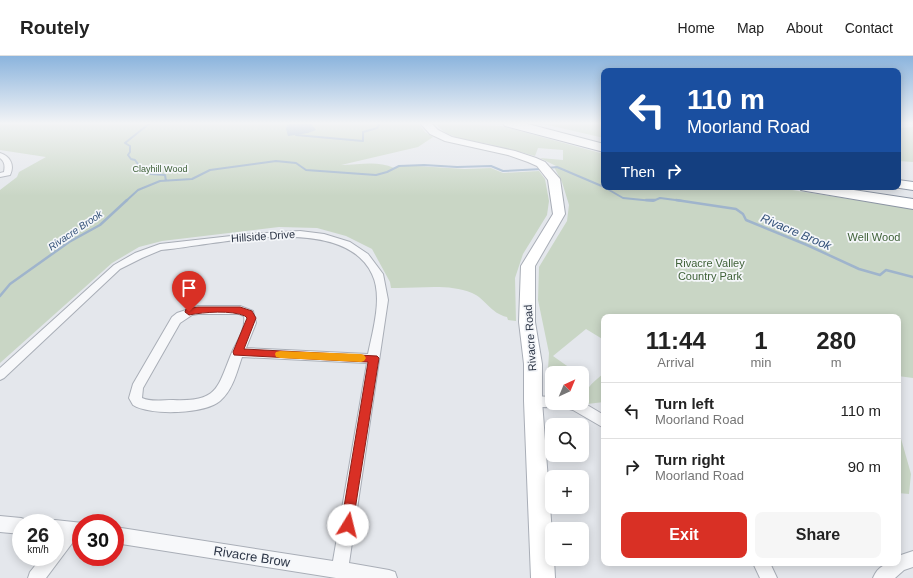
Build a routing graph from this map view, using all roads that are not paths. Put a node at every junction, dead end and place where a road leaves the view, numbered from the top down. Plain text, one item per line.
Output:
1 (486, 147) edge
2 (0, 155) edge
3 (6, 174) edge
4 (901, 175) edge
5 (913, 177) edge
6 (901, 184) edge
7 (913, 186) edge
8 (825, 190) edge
9 (897, 190) edge
10 (913, 192) edge
11 (913, 204) edge
12 (238, 352) junction
13 (374, 358) junction
14 (0, 375) edge
15 (542, 402) edge
16 (584, 410) edge
17 (601, 420) edge
18 (0, 524) edge
19 (12, 525) edge
20 (72, 535) edge
21 (124, 537) edge
22 (64, 544) edge
23 (913, 559) edge
24 (901, 563) edge
25 (45, 566) edge
26 (763, 566) edge
27 (896, 566) edge
28 (340, 570) junction
29 (36, 578) edge
30 (389, 578) edge
31 (543, 578) edge
32 (769, 578) edge
33 (881, 578) edge

1 - 15 main road, Rivacre Road
2 - 3 street
4 - 5 highway
6 - 7 highway
8 - 11 highway
9 - 10 highway
12 - 12 street
12 - 13 street
13 - 14 street, Hillside Drive
13 - 28 street, Hillside Drive
15 - 31 main road, Rivacre Road
16 - 17 street
18 - 19 street
20 - 22 street
21 - 28 street, Rivacre Brow
23 - 24 street
25 - 29 street
26 - 32 street
27 - 33 street
28 - 30 street, Rivacre Brow

